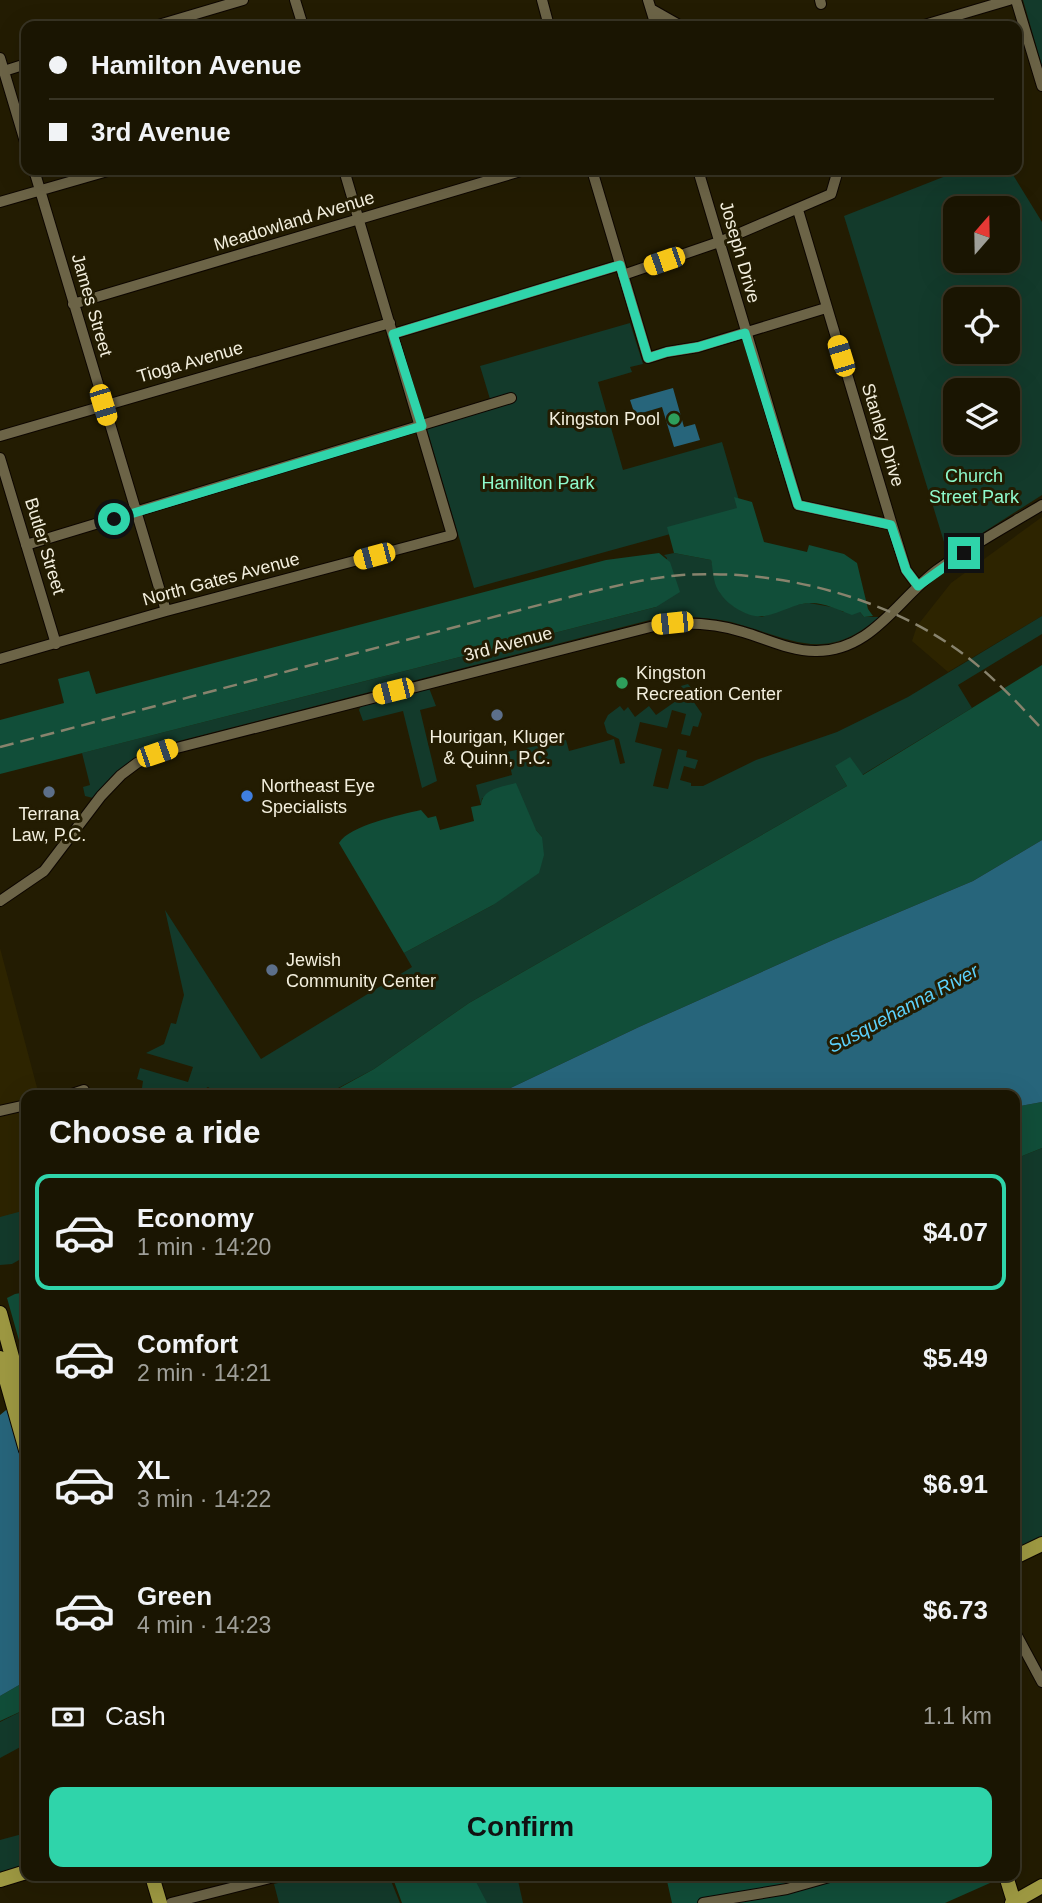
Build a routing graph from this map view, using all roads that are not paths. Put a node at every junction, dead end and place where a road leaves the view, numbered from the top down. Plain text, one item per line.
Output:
1 (243, 0) edge
2 (295, 0) edge
3 (542, 0) edge
4 (1009, 0) edge
5 (1016, 0) edge
6 (650, 5) edge
7 (172, 21) edge
8 (301, 21) edge
9 (548, 21) edge
10 (674, 21) edge
11 (938, 21) edge
12 (0, 58) edge
13 (21, 66) edge
14 (4, 71) junction
15 (1042, 86) edge
16 (21, 128) edge
17 (35, 175) edge
18 (94, 175) edge
19 (346, 175) edge
20 (508, 175) edge
21 (593, 175) edge
22 (699, 175) edge
23 (837, 175) edge
24 (40, 191) junction
25 (0, 202) edge
26 (798, 209) junction
27 (359, 220) junction
28 (719, 242) junction
29 (621, 270) junction
30 (74, 304) junction
31 (826, 308) junction
32 (392, 329) junction
33 (745, 333) junction
34 (511, 398) dead end
35 (103, 405) junction
36 (422, 426) junction
37 (0, 436) edge
38 (0, 458) edge
39 (1042, 505) edge
40 (136, 513) junction
41 (891, 525) junction
42 (26, 545) junction
43 (918, 586) junction
44 (166, 611) junction
45 (56, 644) junction
46 (0, 659) edge
47 (0, 901) edge
48 (21, 1106) edge
49 (0, 1111) edge
50 (0, 1313) edge
51 (0, 1358) edge
52 (21, 1390) edge
53 (21, 1432) edge
54 (1042, 1544) edge
55 (1020, 1555) edge
56 (1020, 1641) edge
57 (1042, 1682) edge
58 (21, 1874) edge
59 (0, 1880) edge
60 (153, 1881) edge
61 (258, 1881) edge
62 (815, 1881) edge
63 (1007, 1881) edge
64 (1042, 1886) edge
65 (160, 1903) edge
66 (171, 1903) edge
67 (703, 1903) edge
68 (1013, 1903) edge

1 - 7 street
2 - 8 street
3 - 9 street
4 - 11 street
5 - 15 street
6 - 10 street
12 - 14 street
13 - 14 street
14 - 16 street
17 - 24 street, James Street
18 - 24 street
19 - 27 street
20 - 27 street, Meadowland Avenue
21 - 29 street
22 - 28 street, Joseph Drive
23 - 26 street, Tioga Avenue
24 - 25 street
24 - 30 street, James Street
26 - 28 street, Tioga Avenue
26 - 31 street, Stanley Drive
27 - 30 street, Meadowland Avenue
27 - 32 street
28 - 29 street, Tioga Avenue
28 - 33 street, Joseph Drive
29 - 32 street, Tioga Avenue
29 - 33 street
30 - 35 street, James Street
31 - 33 street
31 - 41 street, Stanley Drive
32 - 35 street, Tioga Avenue
32 - 36 street
33 - 41 street, Joseph Drive
34 - 36 street
35 - 37 street, Tioga Avenue
35 - 40 street, James Street
36 - 40 street
36 - 44 street, North Gates Avenue
38 - 42 street, Butler Street
39 - 43 street, 3rd Avenue
40 - 42 street
40 - 44 street, James Street
41 - 43 street, Stanley Drive
42 - 45 street, Butler Street
43 - 47 street, 3rd Avenue
44 - 45 street, North Gates Avenue
45 - 46 street, North Gates Avenue
48 - 49 street
50 - 52 main road
51 - 53 main road
54 - 55 main road
56 - 57 street
58 - 59 main road
60 - 65 main road
61 - 66 street
62 - 67 street
63 - 68 main road
64 - 68 main road

